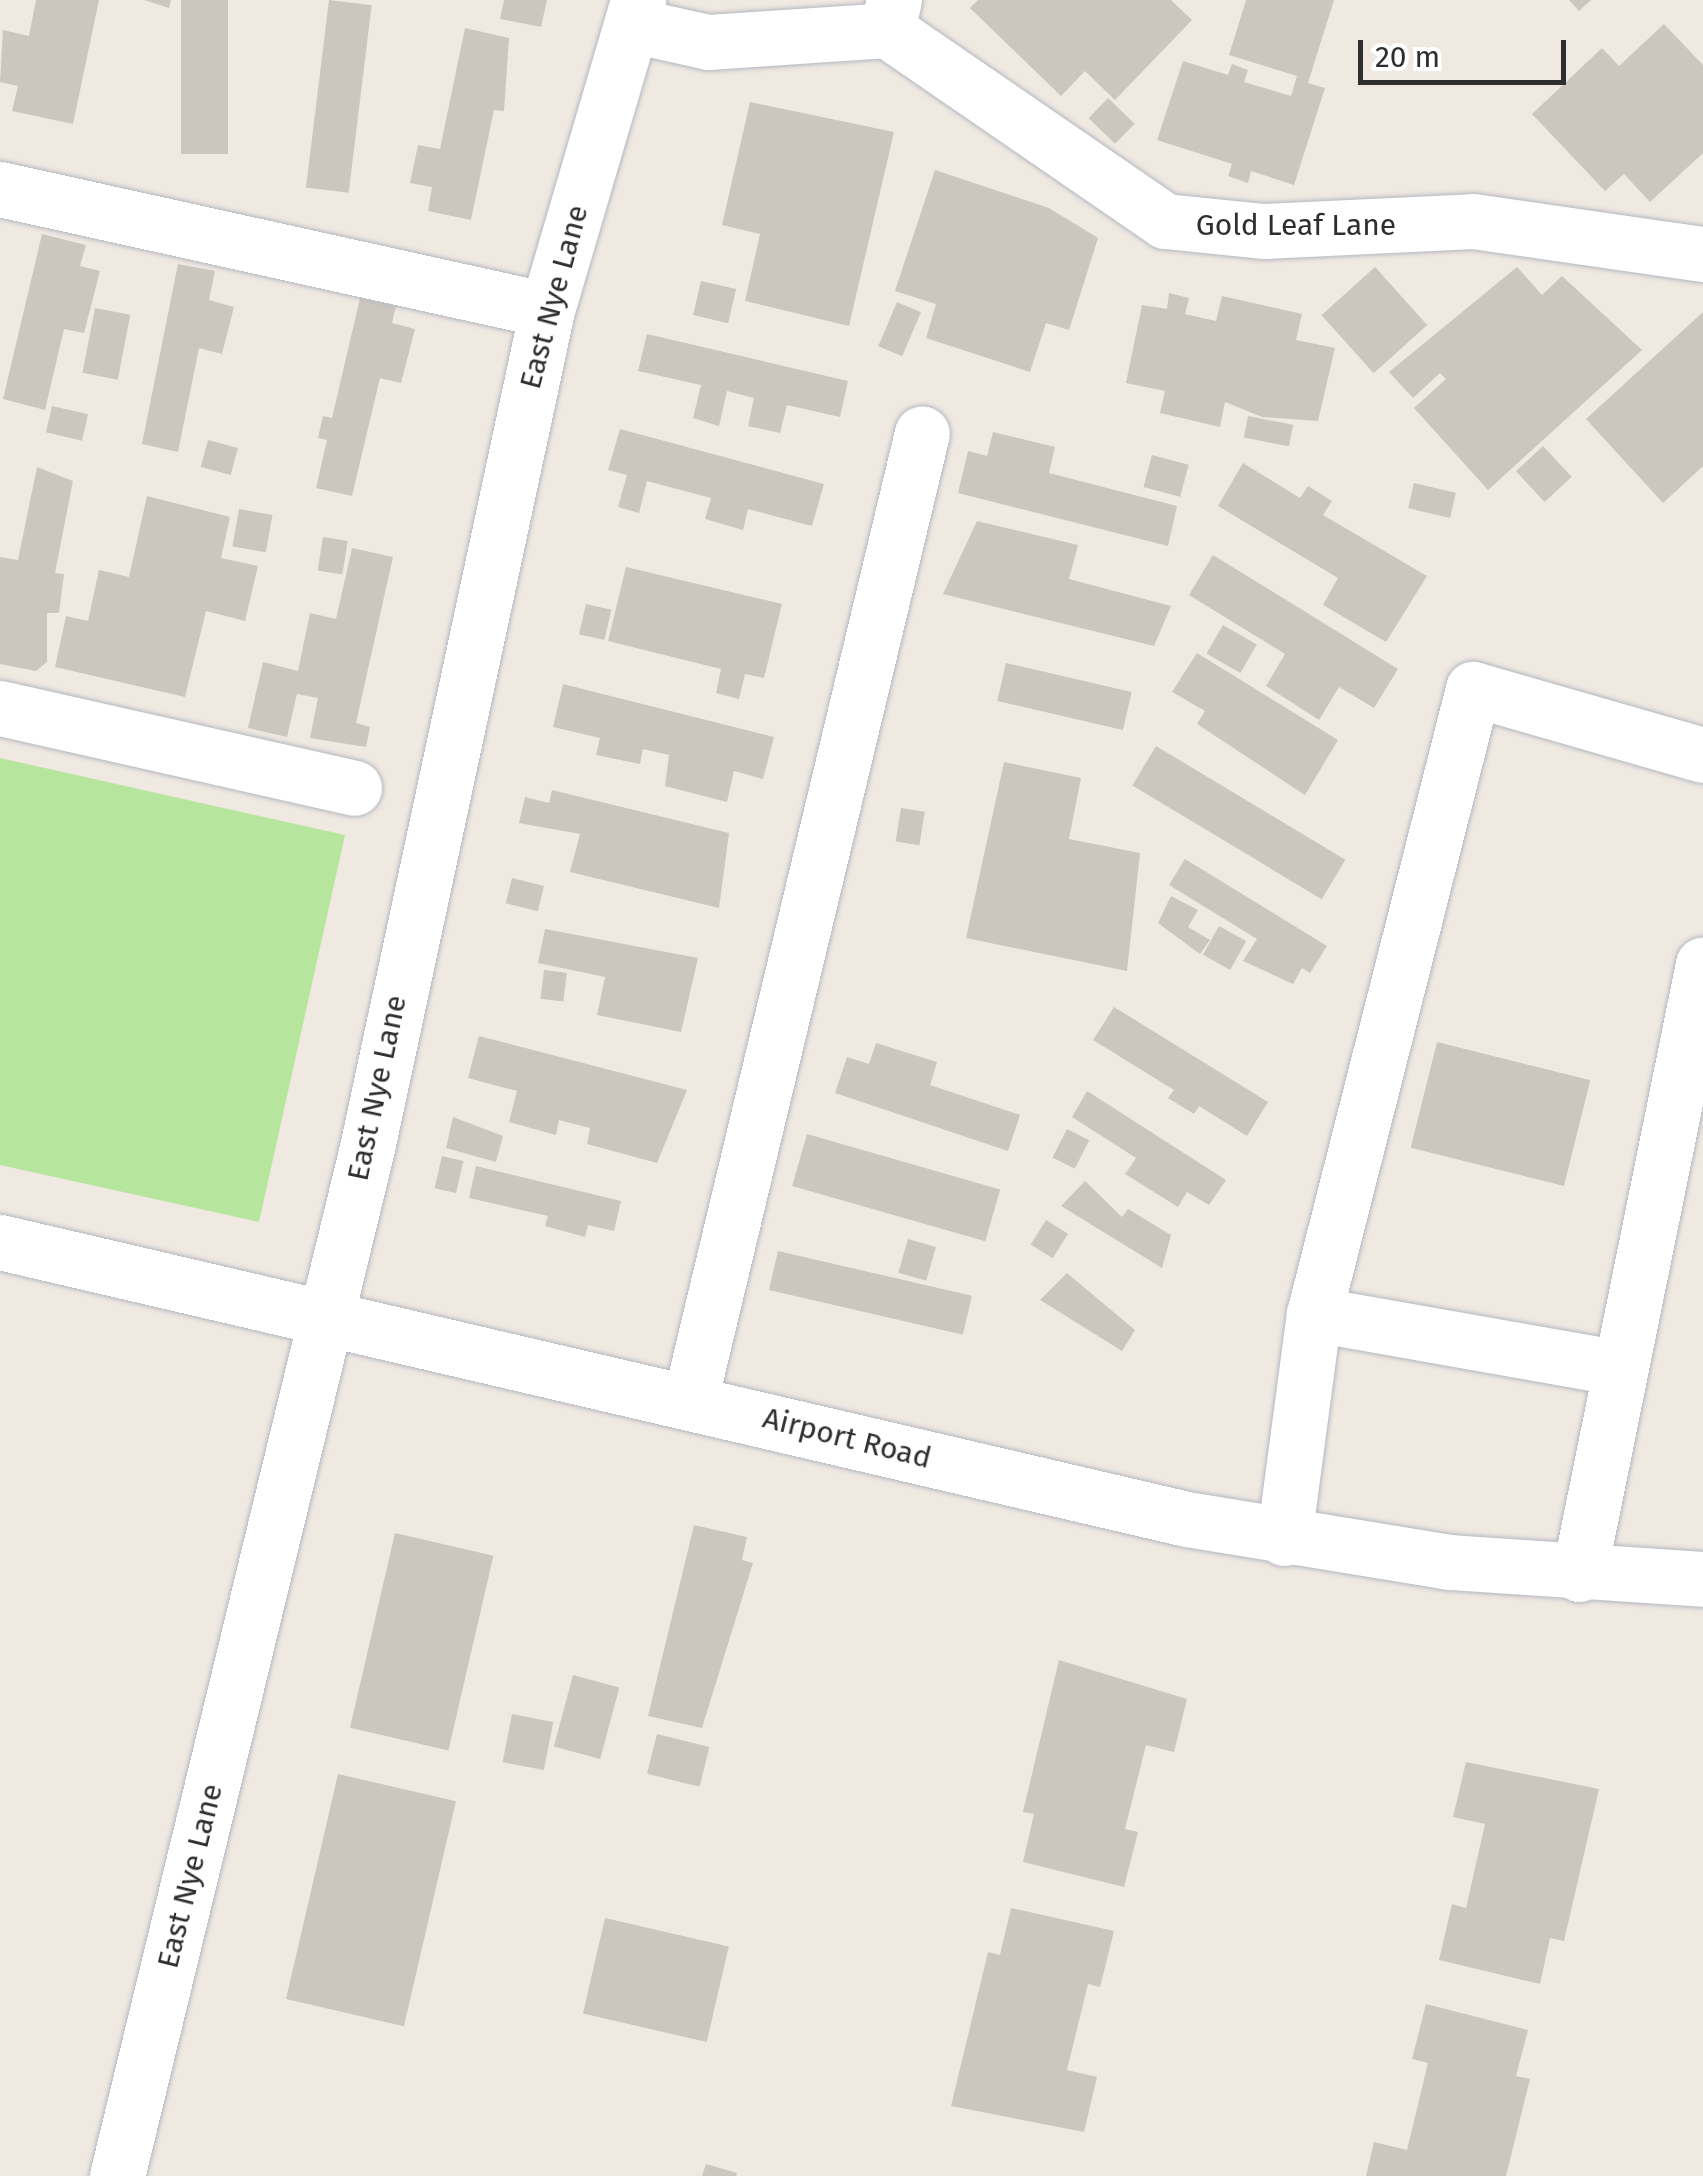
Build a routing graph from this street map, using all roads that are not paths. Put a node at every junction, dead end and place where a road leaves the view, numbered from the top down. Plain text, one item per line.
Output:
1 (635, 12) edge
2 (890, 15) edge
3 (0, 189) edge
4 (1703, 254) edge
5 (547, 310) junction
6 (922, 433) dead end
7 (0, 708) edge
8 (1703, 755) edge
9 (354, 788) dead end
10 (1703, 964) edge
11 (0, 1242) edge
12 (1314, 1314) junction
13 (325, 1318) junction
14 (1619, 1368) junction
15 (690, 1400) junction
16 (1284, 1538) junction
17 (1579, 1574) junction
18 (1699, 1587) edge
19 (116, 2176) edge

1 - 2 street, Gold Leaf Lane
1 - 5 street, East Nye Lane
2 - 4 street, Gold Leaf Lane
3 - 5 street
5 - 13 street, East Nye Lane
6 - 15 street
7 - 9 street
8 - 12 street
10 - 14 street
11 - 13 street, Airport Road
12 - 14 street
12 - 16 street
13 - 15 street, Airport Road
13 - 19 street, East Nye Lane
14 - 17 street
15 - 16 street, Airport Road
16 - 17 street, Airport Road
17 - 18 street, Airport Road

